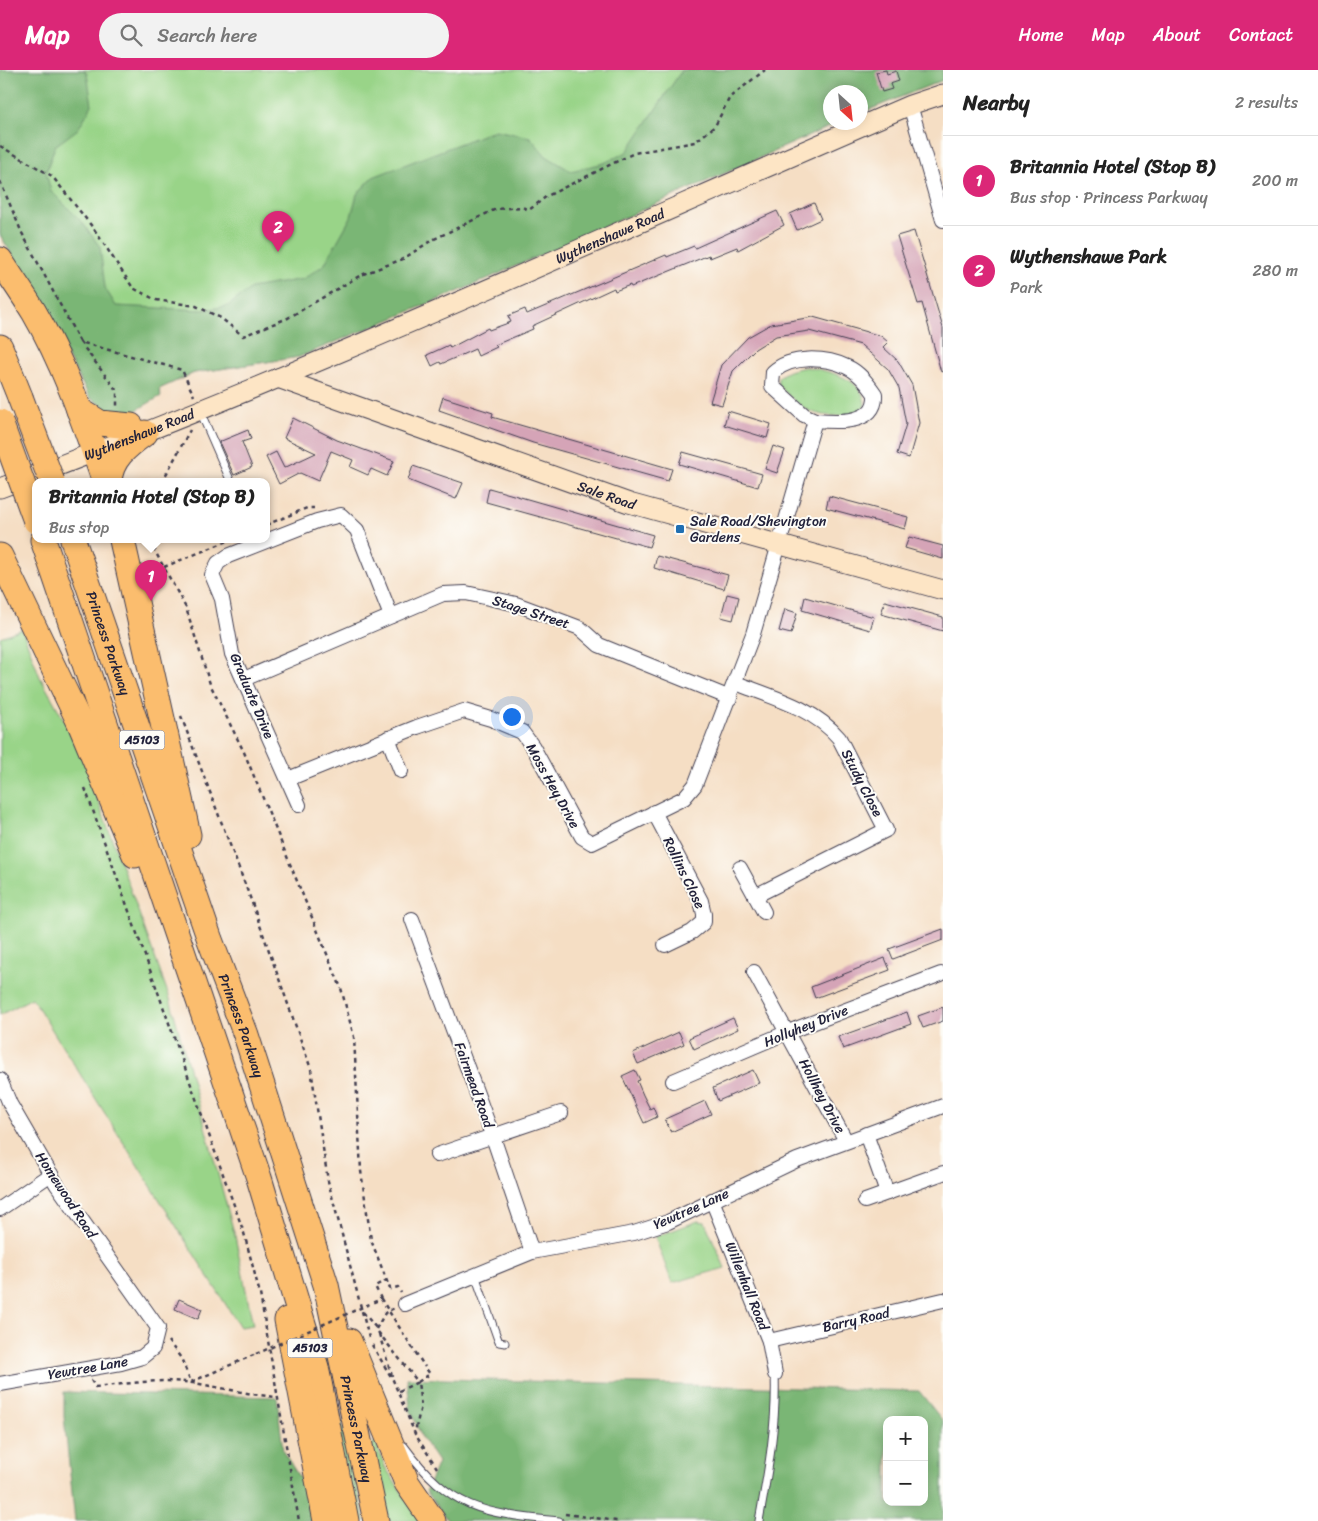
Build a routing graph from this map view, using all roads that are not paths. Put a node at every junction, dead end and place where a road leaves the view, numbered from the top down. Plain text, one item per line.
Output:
1 (943, 94) edge
2 (910, 105) junction
3 (938, 181) edge
4 (943, 220) edge
5 (0, 260) edge
6 (0, 347) edge
7 (278, 378) junction
8 (198, 406) junction
9 (79, 410) junction
10 (815, 420) junction
11 (0, 422) edge
12 (131, 428) junction
13 (92, 447) junction
14 (0, 475) edge
15 (50, 478) edge
16 (104, 478) edge
17 (110, 478) edge
18 (229, 478) edge
19 (0, 488) edge
20 (32, 509) edge
21 (270, 539) edge
22 (74, 543) edge
23 (123, 543) edge
24 (261, 543) edge
25 (778, 544) junction
26 (46, 547) edge
27 (0, 556) edge
28 (943, 590) edge
29 (391, 616) junction
30 (244, 679) junction
31 (736, 683) junction
32 (730, 698) junction
33 (388, 738) junction
34 (401, 771) dead end
35 (288, 779) junction
36 (299, 805) dead end
37 (654, 812) junction
38 (740, 868) dead end
39 (755, 896) junction
40 (764, 912) dead end
41 (412, 918) dead end
42 (210, 940) junction
43 (180, 942) junction
44 (666, 946) dead end
45 (754, 972) dead end
46 (941, 974) dead end
47 (788, 1032) junction
48 (0, 1080) edge
49 (673, 1081) dead end
50 (943, 1106) edge
51 (560, 1113) dead end
52 (866, 1134) junction
53 (493, 1136) junction
54 (846, 1141) junction
55 (437, 1155) dead end
56 (943, 1173) edge
57 (51, 1174) junction
58 (259, 1178) junction
59 (887, 1192) junction
60 (712, 1200) junction
61 (865, 1201) dead end
62 (0, 1209) edge
63 (532, 1252) junction
64 (475, 1274) junction
65 (326, 1285) junction
66 (943, 1300) edge
67 (405, 1304) road end
68 (158, 1328) joint
69 (769, 1341) junction
70 (505, 1344) dead end
71 (775, 1374) joint
72 (0, 1384) edge
73 (372, 1400) junction
74 (326, 1521) edge
75 (346, 1521) edge
76 (376, 1521) edge
77 (433, 1521) edge
78 (559, 1521) edge
79 (759, 1521) edge

1 - 2 main road, Wythenshawe Road
2 - 3 street
2 - 7 main road, Wythenshawe Road
3 - 4 street
5 - 9 highway
6 - 15 highway, bridge
7 - 8 main road, Wythenshawe Road
7 - 25 main road, Sale Road
8 - 12 main road, Wythenshawe Road
8 - 18 lane
9 - 12 highway
9 - 13 highway
10 - 10 street
10 - 25 street, Moss Hey Drive
11 - 20 highway, bridge
12 - 13 main road, Wythenshawe Road
12 - 17 highway
13 - 14 main road, Wythenshawe Road
13 - 16 highway
13 - 19 main road, Wythenshawe Road
21 - 29 street, Graduate Drive
22 - 42 highway, Princess Parkway / A5103
23 - 42 highway
24 - 30 street, Graduate Drive
25 - 28 main road, Sale Road
25 - 31 street, Moss Hey Drive
26 - 43 highway, Princess Parkway / A5103
27 - 43 highway
29 - 30 street, Stage Street
29 - 32 street, Stage Street
30 - 35 street, Graduate Drive
31 - 32 street, Moss Hey Drive
31 - 39 street, Study Close
32 - 37 street, Moss Hey Drive
33 - 34 street
33 - 35 street, Moss Hey Drive
33 - 37 street, Moss Hey Drive
35 - 36 street, Graduate Drive
37 - 44 street, Rollins Close
38 - 39 street
39 - 40 street
41 - 53 street, Fairmead Road
42 - 65 highway, Princess Parkway / A5103
43 - 58 highway, Princess Parkway / A5103
45 - 47 street, Hollhey Drive
46 - 47 street, Hollyhey Drive
47 - 49 street, Hollyhey Drive
47 - 54 street, Hollhey Drive
48 - 57 street, Homewood Road
50 - 52 street, Yewtree Lane
51 - 53 street
52 - 54 street, Yewtree Lane
52 - 59 street
53 - 55 street
53 - 63 street, Fairmead Road
54 - 60 street, Yewtree Lane
56 - 59 street
57 - 62 street
57 - 68 street, Homewood Road
58 - 74 highway
58 - 75 highway, Princess Parkway / A5103
59 - 61 street
60 - 63 street, Yewtree Lane
60 - 69 street, Willenhall Road
63 - 64 street, Yewtree Lane
64 - 67 street, Yewtree Lane
64 - 70 lane
65 - 73 highway
65 - 76 highway, Princess Parkway / A5103
66 - 69 street, Barry Road
68 - 72 street, Yewtree Lane
69 - 71 street, Willenhall Road
71 - 79 lane
73 - 77 highway
73 - 78 lane

